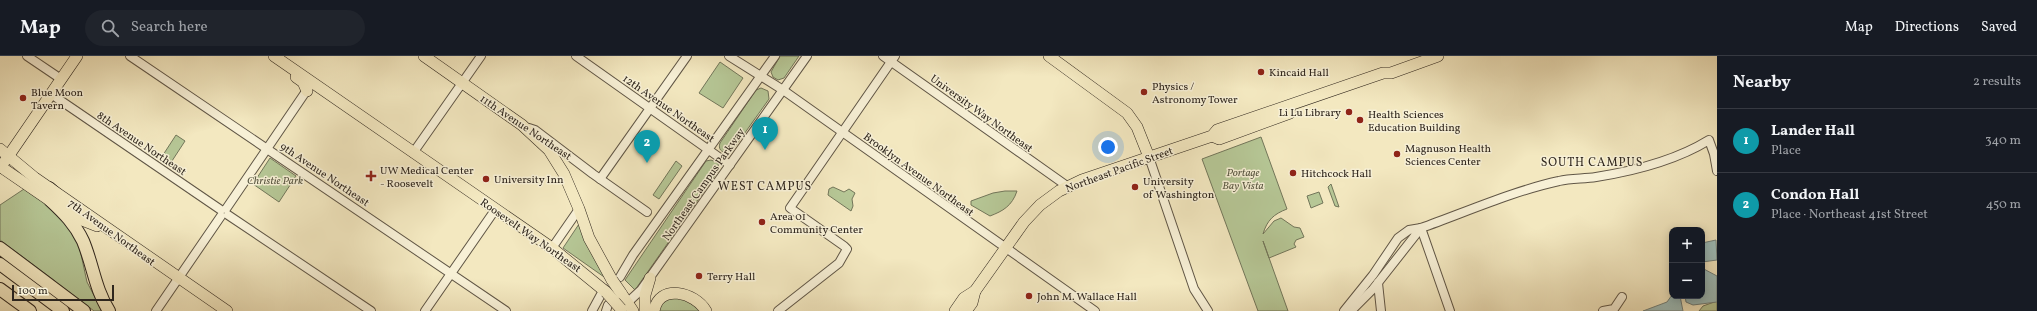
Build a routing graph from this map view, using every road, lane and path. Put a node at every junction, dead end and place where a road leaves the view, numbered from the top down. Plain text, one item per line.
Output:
1 (26, 56) edge
2 (76, 56) edge
3 (130, 56) edge
4 (275, 56) edge
5 (424, 56) edge
6 (481, 56) edge
7 (576, 56) edge
8 (686, 56) edge
9 (729, 56) edge
10 (774, 56) edge
11 (808, 56) edge
12 (883, 56) edge
13 (1049, 56) edge
14 (1438, 56) edge
15 (893, 59) edge
16 (760, 76) junction
17 (61, 79) junction
18 (462, 83) junction
19 (309, 87) junction
20 (783, 90) junction
21 (51, 94) junction
22 (651, 108) junction
23 (522, 125) junction
24 (842, 132) junction
25 (268, 149) junction
26 (709, 149) junction
27 (4, 153) edge
28 (414, 153) junction
29 (1149, 157) junction
30 (730, 165) junction
31 (0, 167) edge
32 (1717, 171) edge
33 (600, 179) junction
34 (1067, 186) junction
35 (49, 188) junction
36 (50, 200) junction
37 (579, 209) junction
38 (495, 210) junction
39 (224, 212) junction
40 (647, 212) dead end
41 (77, 219) junction
42 (1420, 228) junction
43 (110, 232) junction
44 (84, 243) junction
45 (0, 248) edge
46 (552, 248) junction
47 (1005, 249) junction
48 (0, 264) edge
49 (451, 273) junction
50 (179, 278) junction
51 (650, 278) junction
52 (616, 279) junction
53 (1378, 283) junction
54 (0, 289) edge
55 (605, 291) junction
56 (975, 291) junction
57 (1622, 297) dead end
58 (625, 305) edge
59 (30, 311) edge
60 (62, 311) edge
61 (84, 311) edge
62 (110, 311) edge
63 (156, 311) edge
64 (227, 311) edge
65 (371, 311) edge
66 (425, 311) edge
67 (506, 311) edge
68 (592, 311) edge
69 (645, 311) edge
70 (654, 311) edge
71 (706, 311) edge
72 (778, 311) edge
73 (955, 311) edge
74 (966, 311) edge
75 (1095, 311) edge
76 (1208, 311) edge
77 (1344, 311) edge
78 (1349, 311) edge
79 (1380, 311) edge
80 (1450, 311) edge
81 (1603, 311) edge

1 - 17 street
2 - 17 main road
3 - 25 street, 9th Avenue Northeast
4 - 19 main road, Roosevelt Way Northeast
5 - 18 main road, 11th Avenue Northeast
6 - 18 street
7 - 22 street, 12th Avenue Northeast
8 - 22 street
9 - 16 street, Brooklyn Avenue Northeast
10 - 16 street, Northeast Campus Parkway
11 - 20 street, Northeast Campus Parkway
12 - 15 street, University Way Northeast
13 - 29 main road
14 - 29 main road, Northeast Pacific Street
15 - 24 street
15 - 34 street, University Way Northeast
16 - 20 street, Brooklyn Avenue Northeast
16 - 26 street, Northeast Campus Parkway
17 - 21 main road
18 - 23 main road, 11th Avenue Northeast
18 - 28 street
19 - 25 street
19 - 28 main road, Roosevelt Way Northeast
20 - 24 street, Brooklyn Avenue Northeast
20 - 30 street, Northeast Campus Parkway
21 - 27 main road
21 - 39 street, 8th Avenue Northeast
22 - 26 street, 12th Avenue Northeast
22 - 33 street
23 - 33 street, 11th Avenue Northeast
23 - 37 main road
24 - 47 street, Brooklyn Avenue Northeast
24 - 72 street
25 - 39 street
25 - 49 street, 9th Avenue Northeast
26 - 30 street, 12th Avenue Northeast
26 - 52 street, Northeast Campus Parkway
27 - 31 main road
27 - 35 main road, 7th Avenue Northeast
28 - 38 main road, Roosevelt Way Northeast
29 - 34 main road, Northeast Pacific Street
29 - 76 street
30 - 51 street, Northeast Campus Parkway
31 - 36 main road
32 - 42 street
33 - 40 street, 11th Avenue Northeast
34 - 47 main road, Northeast Pacific Street
35 - 41 highway
35 - 43 main road, 7th Avenue Northeast
36 - 41 main road
36 - 44 highway
37 - 46 street
37 - 52 main road
38 - 46 main road, Roosevelt Way Northeast
38 - 49 street
39 - 50 street
39 - 65 street, 8th Avenue Northeast
41 - 43 main road
41 - 44 highway
42 - 53 street
42 - 77 street
42 - 80 street
43 - 50 main road, 7th Avenue Northeast
44 - 62 highway
45 - 61 highway
46 - 55 main road, Roosevelt Way Northeast
47 - 56 main road, Northeast Pacific Street
47 - 75 street, Brooklyn Avenue Northeast
48 - 60 highway
49 - 66 street
49 - 67 street, 9th Avenue Northeast
50 - 63 street
50 - 64 main road, 7th Avenue Northeast
51 - 58 street, Northeast Campus Parkway
51 - 69 main road
52 - 58 main road, bridge
53 - 78 street
53 - 79 street
54 - 59 highway
55 - 58 main road, Roosevelt Way Northeast
55 - 68 street
56 - 73 main road, Northeast Pacific Street
56 - 74 main road, Northeast Pacific Street
57 - 81 street
70 - 71 main road

